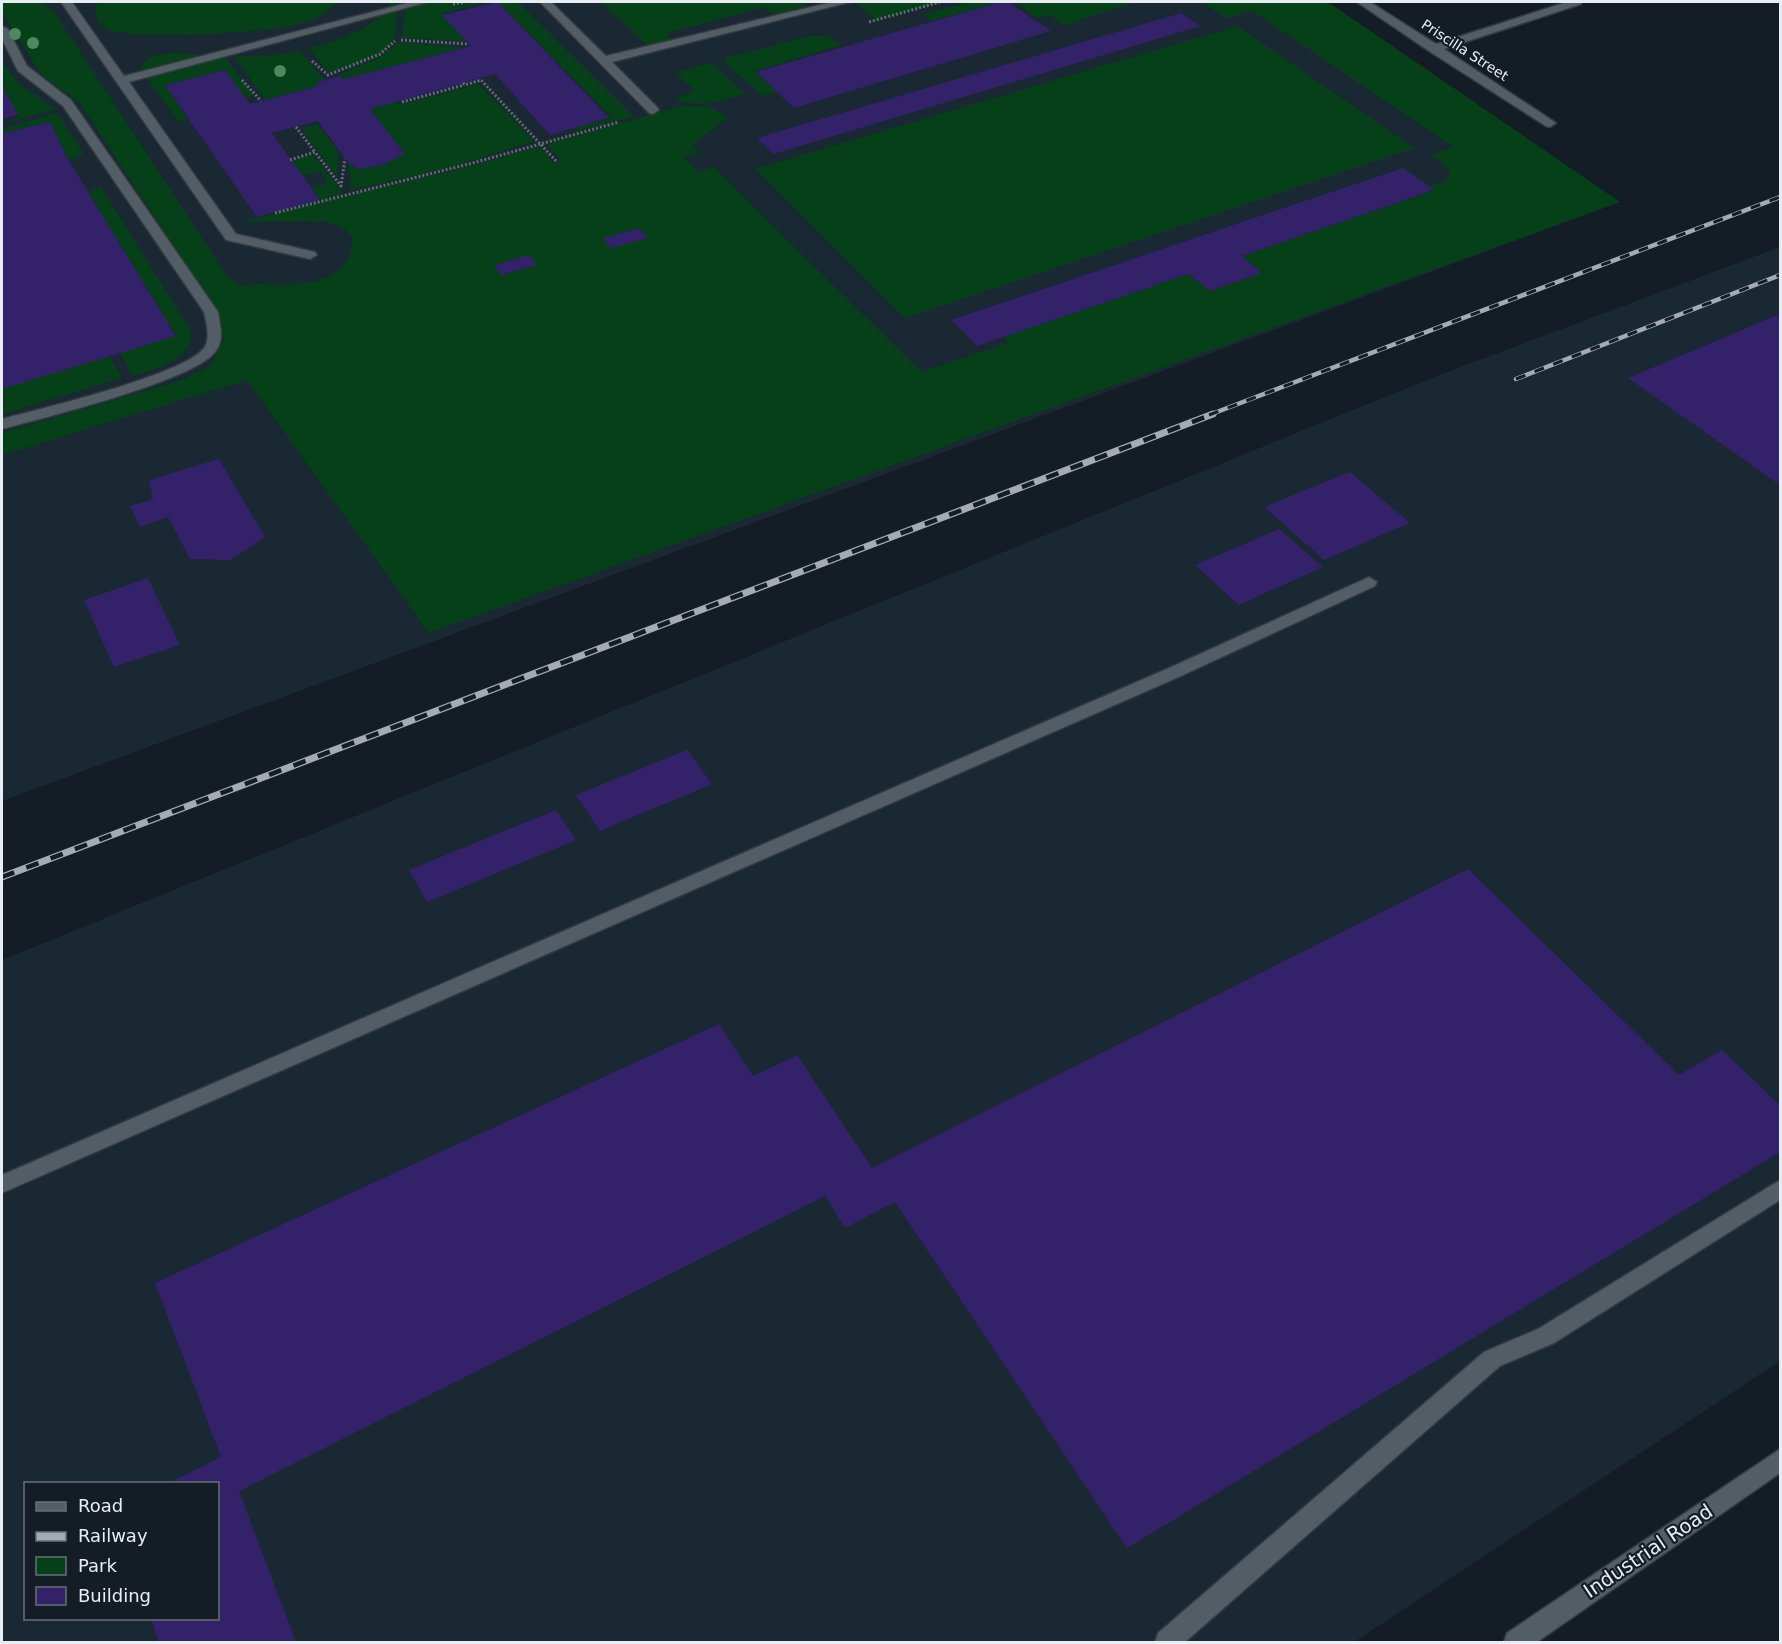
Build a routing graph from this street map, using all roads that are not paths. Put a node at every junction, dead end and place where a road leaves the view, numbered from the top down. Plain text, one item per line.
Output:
1 (67, 2) edge
2 (422, 2) edge
3 (545, 2) edge
4 (844, 2) edge
5 (1364, 2) edge
6 (1577, 2) edge
7 (2, 29) edge
8 (1433, 49) junction
9 (602, 61) junction
10 (122, 80) junction
11 (653, 110) dead end
12 (1550, 123) dead end
13 (310, 255) dead end
14 (2, 424) edge
15 (1369, 582) dead end
16 (2, 1184) edge
17 (1780, 1189) edge
18 (1780, 1460) edge
19 (1167, 1642) edge
20 (1516, 1642) edge

1 - 10 street
2 - 10 street
3 - 9 street
4 - 9 street
5 - 8 street, Priscilla Street
6 - 8 street
7 - 14 street
8 - 12 street, Priscilla Street
9 - 11 street
10 - 13 street
15 - 16 street
17 - 19 street
18 - 20 street, Industrial Road

